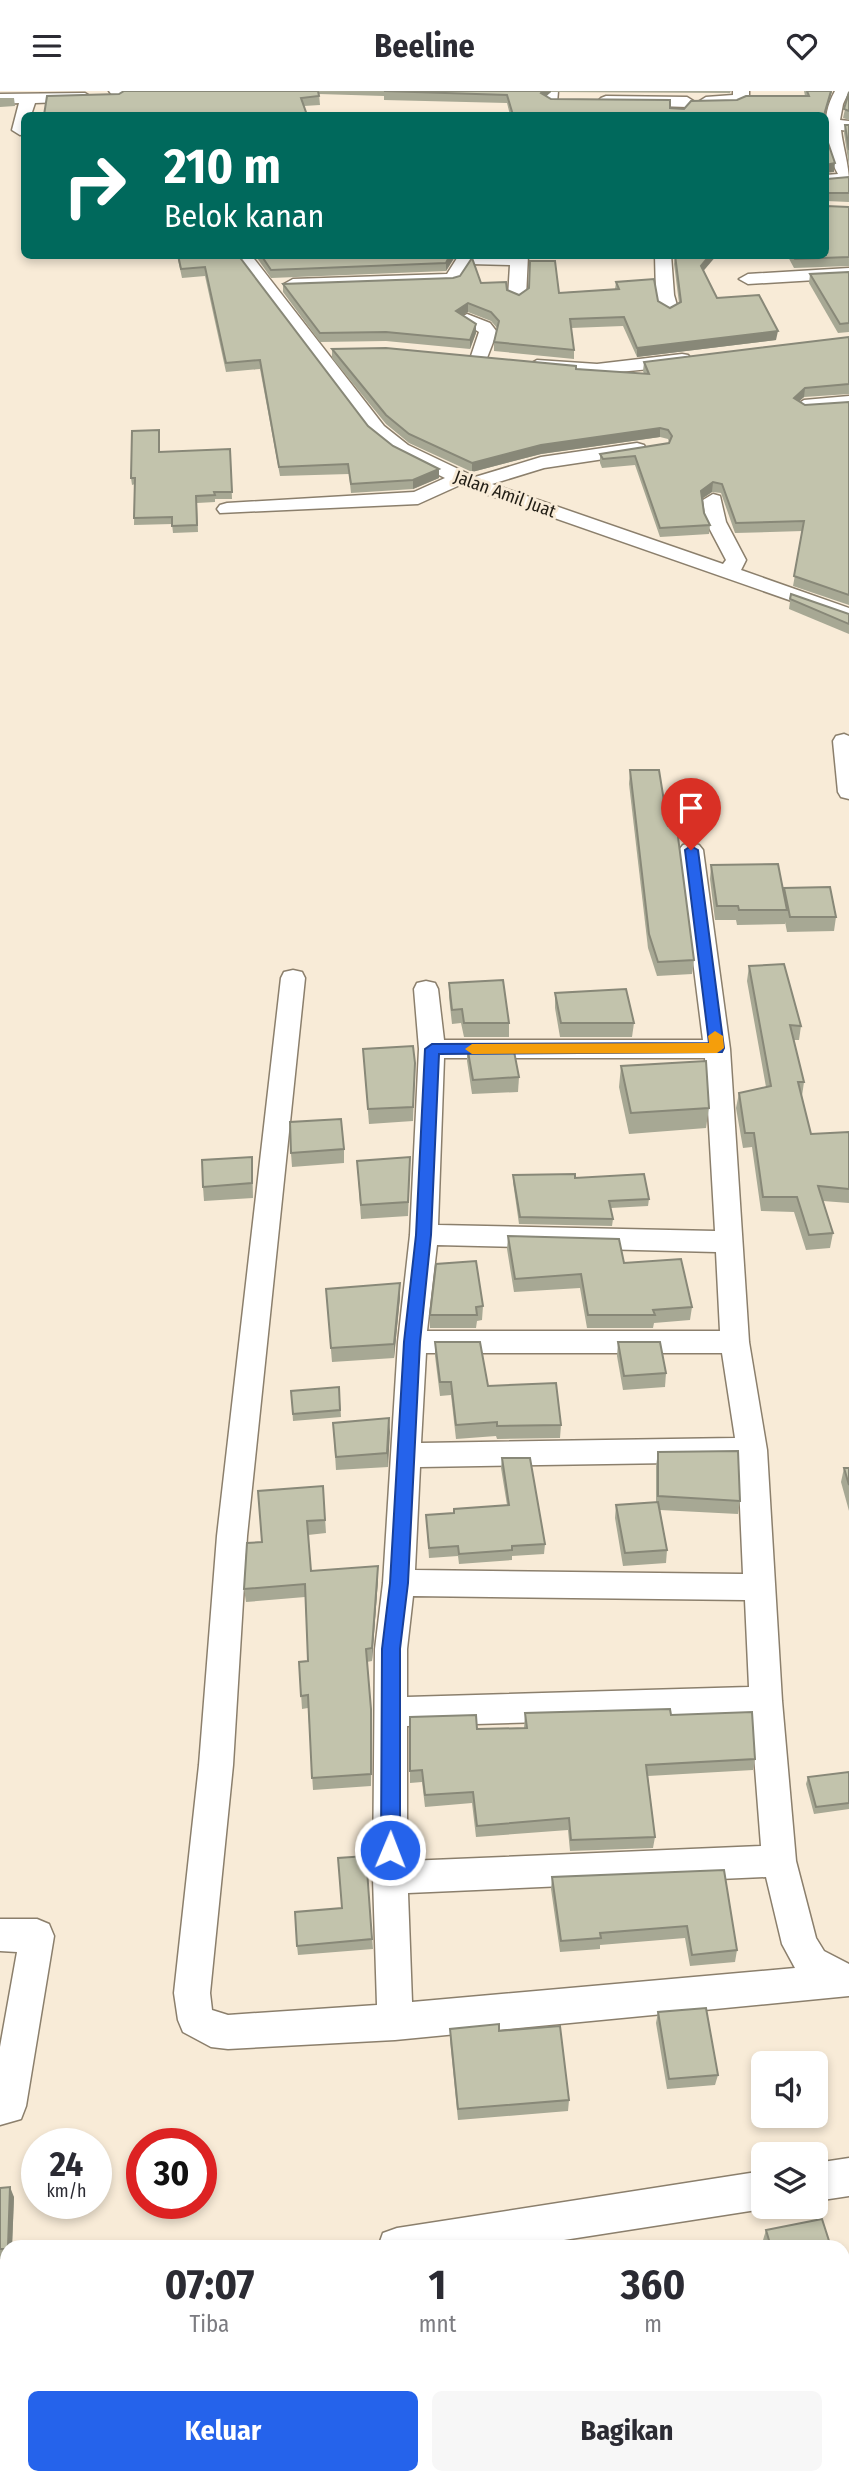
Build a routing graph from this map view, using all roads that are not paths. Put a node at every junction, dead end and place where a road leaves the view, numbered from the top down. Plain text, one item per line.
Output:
1 (741, 91) edge
2 (843, 91) edge
3 (119, 93) edge
4 (0, 99) edge
5 (28, 99) junction
6 (570, 101) edge
7 (597, 101) edge
8 (550, 102) edge
9 (687, 102) junction
10 (712, 109) edge
11 (24, 112) edge
12 (133, 112) edge
13 (677, 112) edge
14 (21, 123) edge
15 (841, 125) edge
16 (19, 130) dead end
17 (849, 178) edge
18 (829, 180) edge
19 (245, 259) edge
20 (466, 259) edge
21 (519, 259) edge
22 (663, 259) edge
23 (849, 274) edge
24 (747, 279) dead end
25 (266, 286) junction
26 (517, 297) edge
27 (669, 309) edge
28 (467, 319) edge
29 (342, 349) edge
30 (315, 350) junction
31 (460, 357) edge
32 (696, 358) edge
33 (479, 359) junction
34 (849, 402) edge
35 (804, 406) edge
36 (660, 446) edge
37 (466, 481) junction
38 (713, 500) dead end
39 (227, 509) dead end
40 (730, 573) junction
41 (849, 614) edge
42 (844, 741) dead end
43 (849, 792) edge
44 (691, 850) dead end
45 (293, 978) dead end
46 (426, 989) dead end
47 (717, 1048) junction
48 (432, 1049) junction
49 (424, 1235) junction
50 (730, 1242) junction
51 (412, 1342) junction
52 (735, 1342) junction
53 (752, 1450) junction
54 (405, 1455) junction
55 (399, 1583) junction
56 (761, 1587) junction
57 (766, 1701) junction
58 (392, 1712) junction
59 (779, 1861) junction
60 (390, 1878) junction
61 (0, 1935) edge
62 (848, 1981) edge
63 (395, 2023) junction
64 (0, 2107) edge
65 (849, 2177) edge
66 (828, 2180) edge
67 (751, 2192) edge
68 (442, 2240) edge

1 - 10 street
2 - 15 street
3 - 5 street
3 - 12 street
4 - 5 street
5 - 11 street
6 - 8 street
7 - 9 street
9 - 10 street
9 - 13 street
14 - 16 street
15 - 17 street
17 - 18 street
19 - 25 street, Jalan Amil Juat
20 - 25 street
21 - 26 street
22 - 27 street
23 - 24 street
25 - 30 street, Jalan Amil Juat
28 - 33 street
29 - 30 street
30 - 37 street, Jalan Amil Juat
31 - 33 street
32 - 33 street
34 - 35 street
36 - 37 street
37 - 39 street
37 - 40 street, Jalan Amil Juat
38 - 40 street
40 - 41 street, Jalan Amil Juat
42 - 43 street
44 - 47 street
45 - 63 street
46 - 48 street
47 - 48 street
47 - 50 street
48 - 49 street
49 - 50 street
49 - 51 street
50 - 52 street
51 - 52 street
51 - 54 street
52 - 53 street
53 - 54 street
53 - 56 street
54 - 55 street
55 - 56 street
55 - 58 street
56 - 57 street
57 - 58 street
57 - 59 street
58 - 60 street
59 - 60 street
59 - 62 street
60 - 63 street
61 - 64 street
62 - 63 street
65 - 66 street
67 - 68 street

